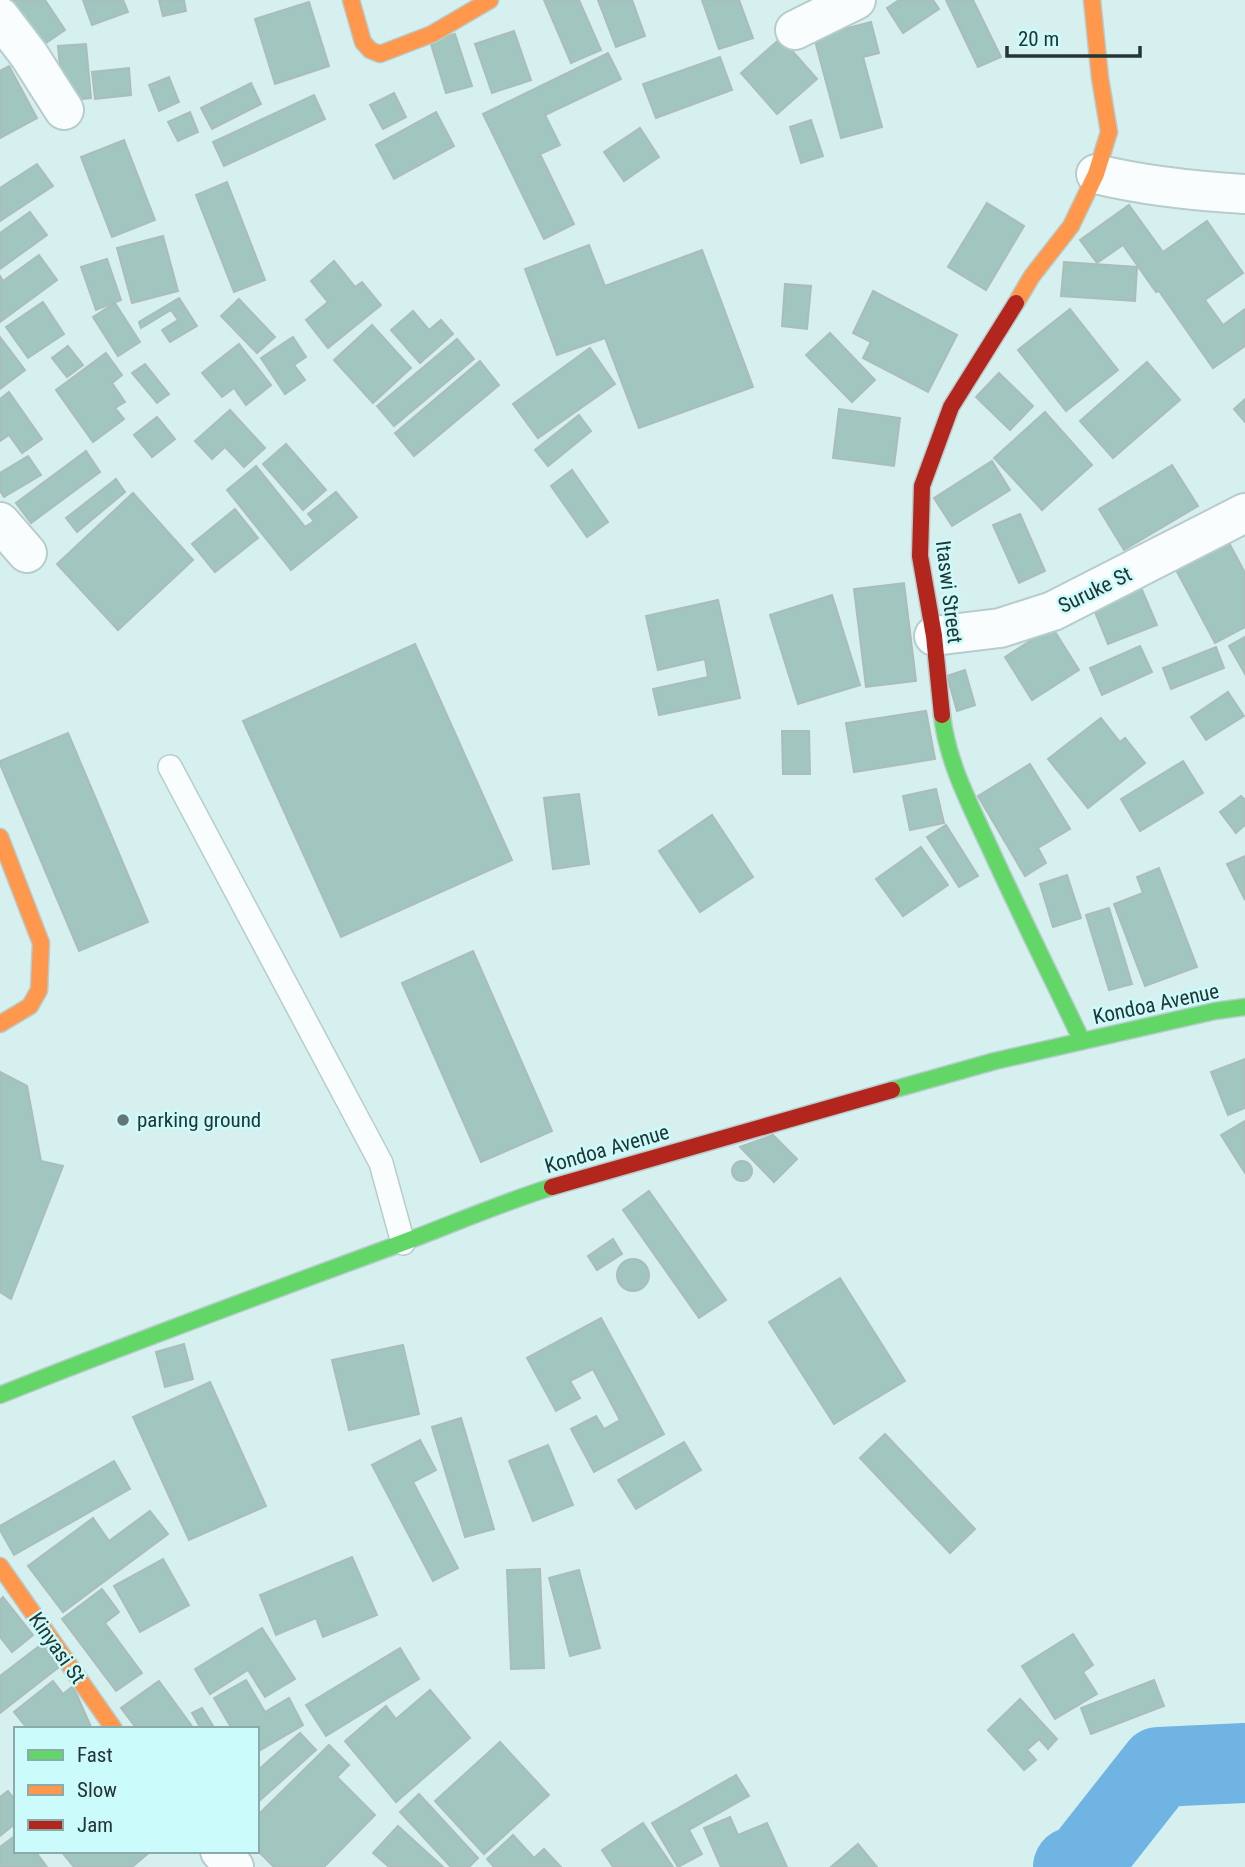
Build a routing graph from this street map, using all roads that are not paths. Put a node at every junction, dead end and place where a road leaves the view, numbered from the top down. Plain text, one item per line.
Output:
1 (351, 0) edge
2 (490, 0) edge
3 (856, 0) edge
4 (1092, 0) edge
5 (0, 17) edge
6 (795, 30) dead end
7 (64, 110) dead end
8 (1096, 174) junction
9 (1245, 194) edge
10 (1245, 513) edge
11 (0, 522) edge
12 (27, 553) dead end
13 (934, 636) junction
14 (170, 767) dead end
15 (0, 837) edge
16 (1245, 1007) edge
17 (0, 1024) edge
18 (1082, 1041) junction
19 (402, 1243) junction
20 (0, 1395) edge
21 (0, 1566) edge
22 (113, 1727) edge
23 (222, 1853) edge
24 (234, 1867) edge

1 - 2 street
3 - 6 street
4 - 8 street, Itaswi Street
5 - 7 street
8 - 9 street
8 - 13 street, Itaswi Street
10 - 13 street, Suruke St
11 - 12 street
13 - 18 street, Itaswi Street
14 - 19 lane
15 - 17 street
16 - 18 street, Kondoa Avenue
18 - 19 street, Kondoa Avenue
19 - 20 street, Kondoa Avenue
21 - 22 street, Kinyasi St
23 - 24 street

